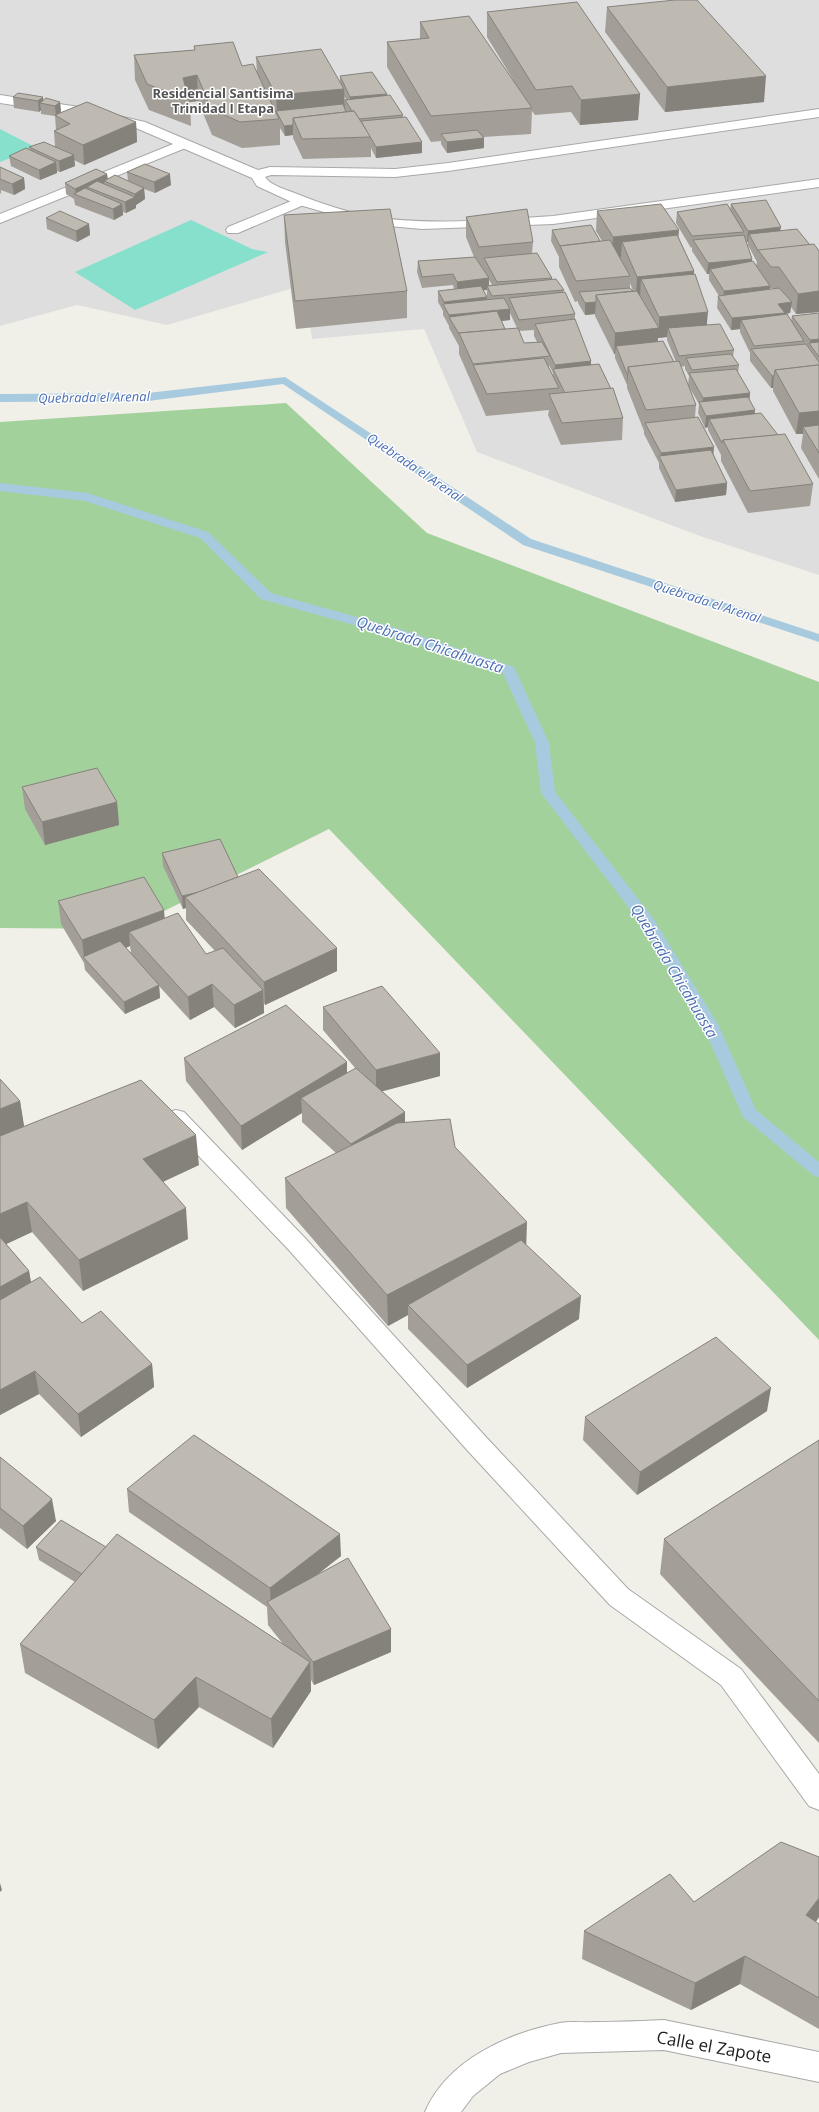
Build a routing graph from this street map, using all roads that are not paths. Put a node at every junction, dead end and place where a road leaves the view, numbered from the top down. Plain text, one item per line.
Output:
1 (0, 98) edge
2 (819, 113) edge
3 (183, 144) junction
4 (257, 175) junction
5 (819, 183) edge
6 (301, 201) junction
7 (0, 219) edge
8 (232, 230) dead end
9 (173, 1115) edge
10 (819, 1797) edge
11 (819, 2067) edge
12 (441, 2112) edge

1 - 3 street
2 - 4 street
3 - 4 street
3 - 7 street
4 - 6 street
5 - 6 street
6 - 8 street
9 - 10 street
11 - 12 street, Calle el Zapote

